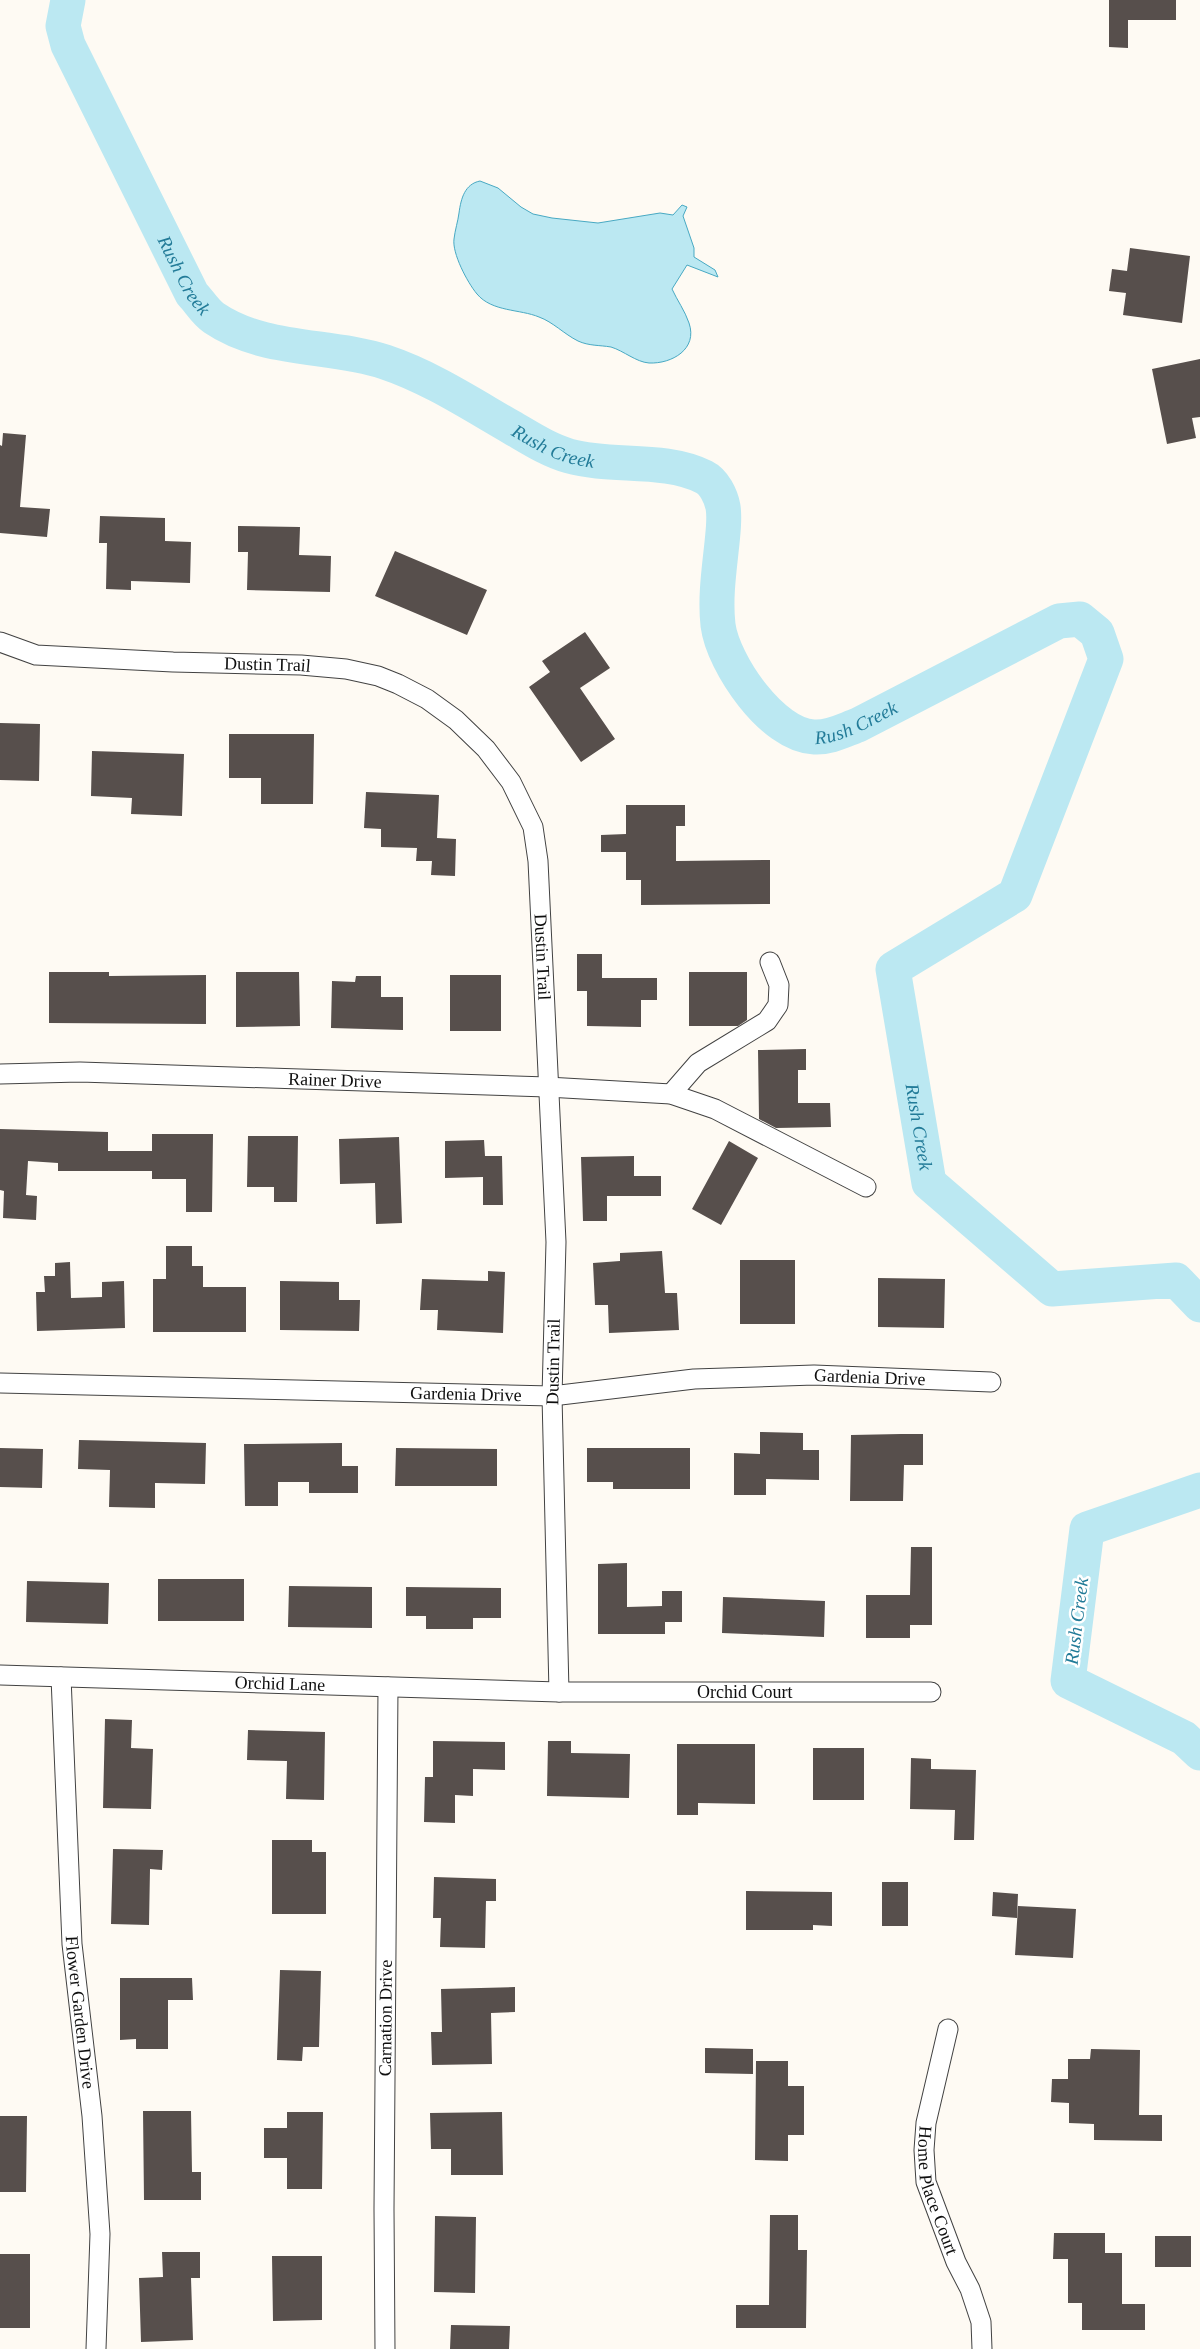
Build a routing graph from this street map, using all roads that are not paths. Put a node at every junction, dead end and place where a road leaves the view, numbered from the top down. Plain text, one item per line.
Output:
1 (0, 642) edge
2 (770, 962) dead end
3 (0, 1074) edge
4 (547, 1087) junction
5 (671, 1094) junction
6 (866, 1187) dead end
7 (991, 1382) dead end
8 (0, 1383) edge
9 (552, 1396) junction
10 (0, 1675) edge
11 (62, 1677) junction
12 (388, 1687) junction
13 (559, 1692) junction
14 (931, 1692) dead end
15 (948, 2029) dead end
16 (96, 2349) edge
17 (385, 2349) edge
18 (982, 2349) edge

1 - 4 street, Dustin Trail
2 - 5 street
3 - 4 street, Rainer Drive
4 - 5 street, Rainer Drive
4 - 9 street, Dustin Trail
5 - 6 street, Rainer Drive
7 - 9 street, Gardenia Drive
8 - 9 street, Gardenia Drive
9 - 13 street, Dustin Trail
10 - 11 street, Orchid Lane
11 - 12 street, Orchid Lane
11 - 16 street, Flower Garden Drive
12 - 13 street, Orchid Lane
12 - 17 street, Carnation Drive
13 - 14 street, Orchid Court
15 - 18 street, Home Place Court

